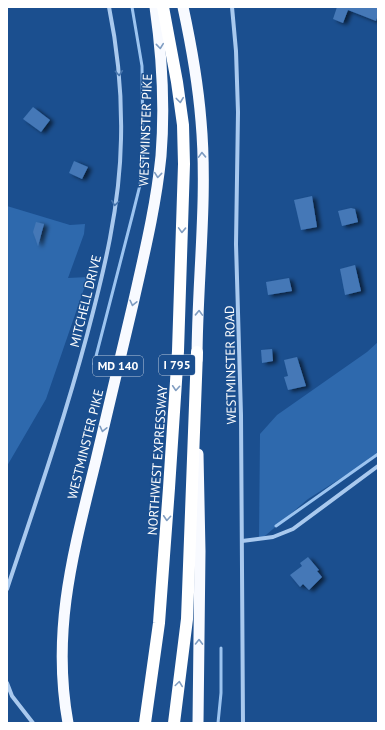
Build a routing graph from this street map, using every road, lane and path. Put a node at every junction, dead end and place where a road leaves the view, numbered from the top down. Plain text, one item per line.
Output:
1 (109, 7) edge
2 (155, 7) edge
3 (162, 7) edge
4 (183, 7) edge
5 (232, 7) edge
6 (197, 352) junction
7 (378, 466) edge
8 (242, 541) junction
9 (7, 589) edge
10 (7, 683) edge
11 (33, 723) edge
12 (68, 723) edge
13 (145, 723) edge
14 (174, 723) edge
15 (198, 723) edge
16 (243, 723) edge

1 -> 9 street, MITCHELL DRIVE
2 -> 12 highway, WESTMINSTER PIKE / MD 140
3 -> 13 highway, NORTHWEST EXPRESSWAY / I 795
6 -> 4 highway
5 - 8 street, WESTMINSTER ROAD
14 -> 6 highway, I 795
15 -> 6 highway
7 - 8 street
8 - 16 street, WESTMINSTER ROAD
10 - 11 street

